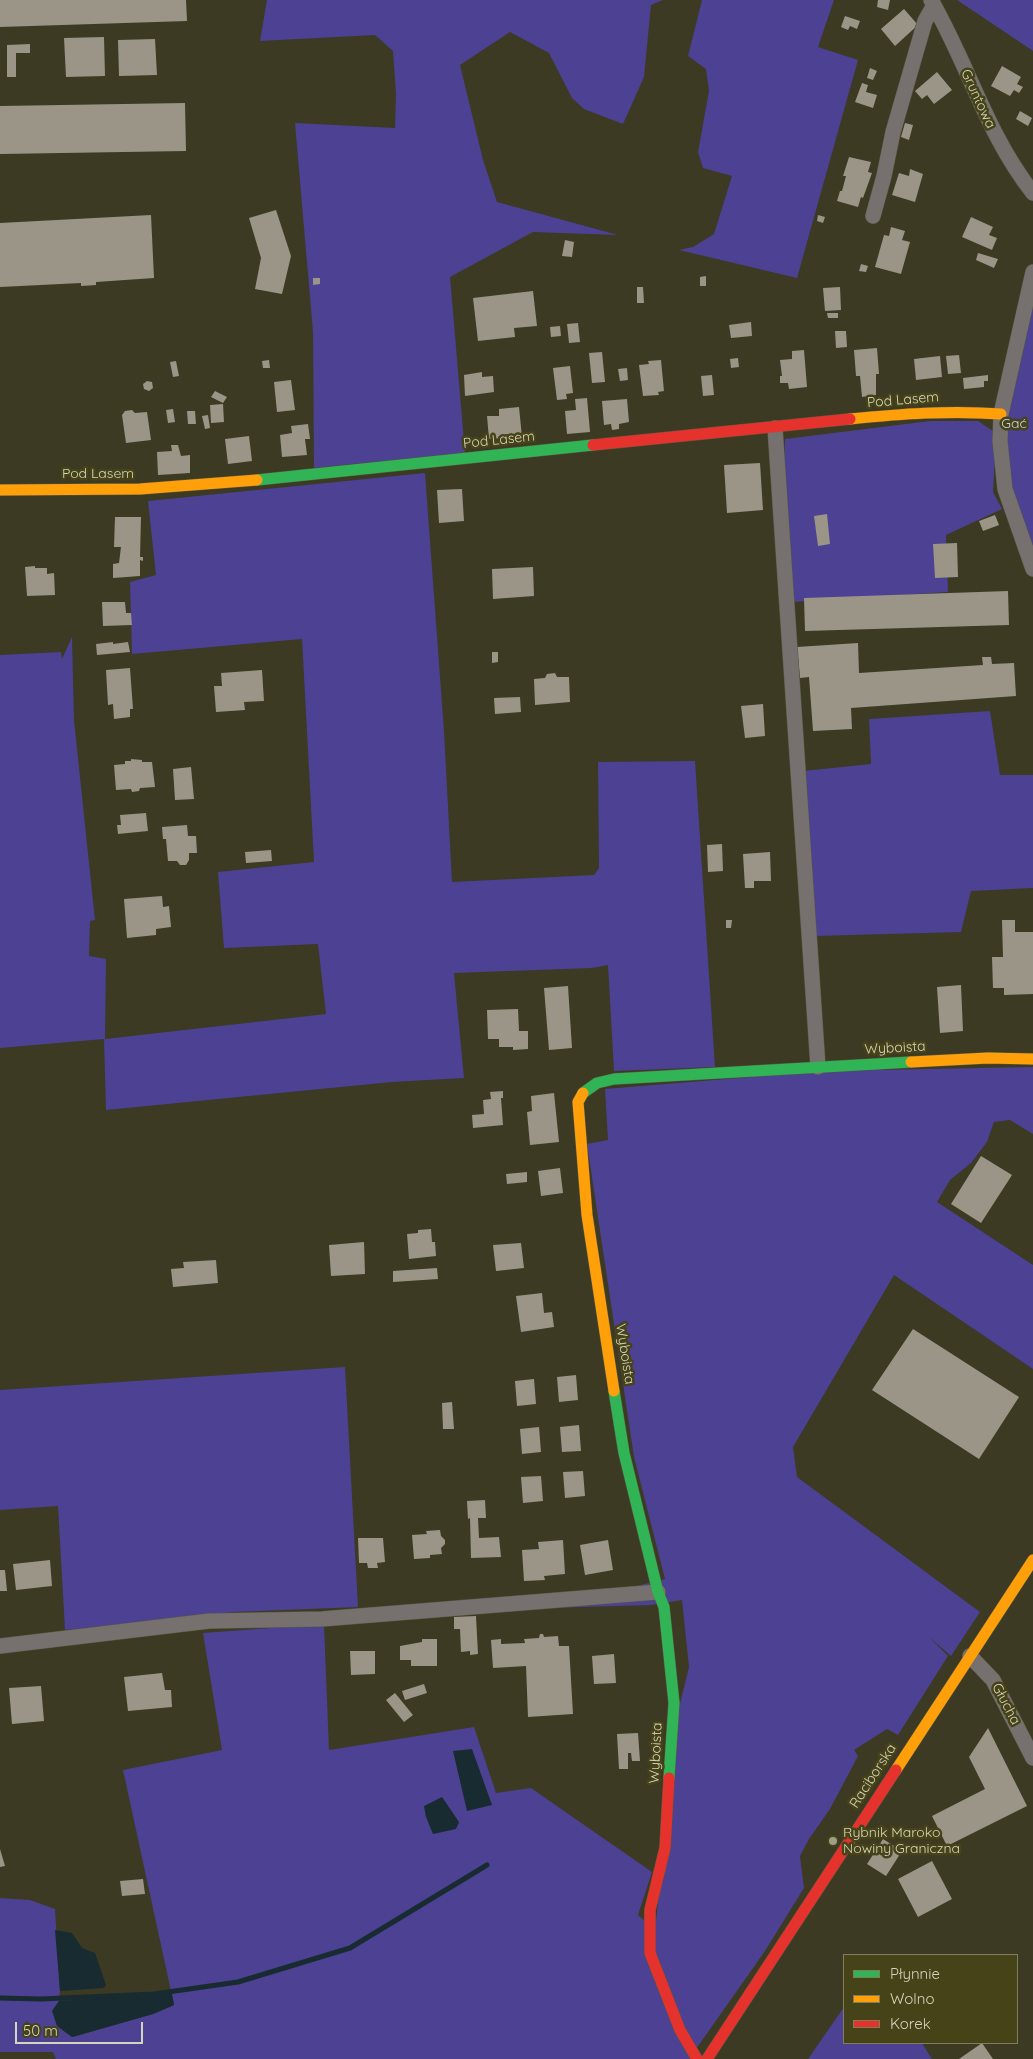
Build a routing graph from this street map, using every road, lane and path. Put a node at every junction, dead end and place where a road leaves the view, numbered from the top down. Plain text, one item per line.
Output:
1 (933, 3) edge
2 (1033, 193) edge
3 (873, 216) dead end
4 (1033, 272) edge
5 (1001, 414) junction
6 (774, 428) junction
7 (0, 490) edge
8 (1033, 569) edge
9 (1033, 1059) edge
10 (818, 1067) junction
11 (1033, 1560) edge
12 (658, 1592) junction
13 (0, 1646) edge
14 (970, 1656) junction
15 (1033, 1758) edge
16 (697, 2059) edge
17 (706, 2059) edge

1 - 2 street, Gruntowa
1 - 3 street
4 - 5 street
5 - 6 street, Pod Lasem
5 - 8 street
6 - 7 street, Pod Lasem
6 - 10 street
9 - 10 street, Wyboista
10 - 12 street, Wyboista
11 - 14 street, Raciborska
12 - 13 street
12 - 16 street, Wyboista
14 - 15 street, Głucha
14 - 17 street, Raciborska

